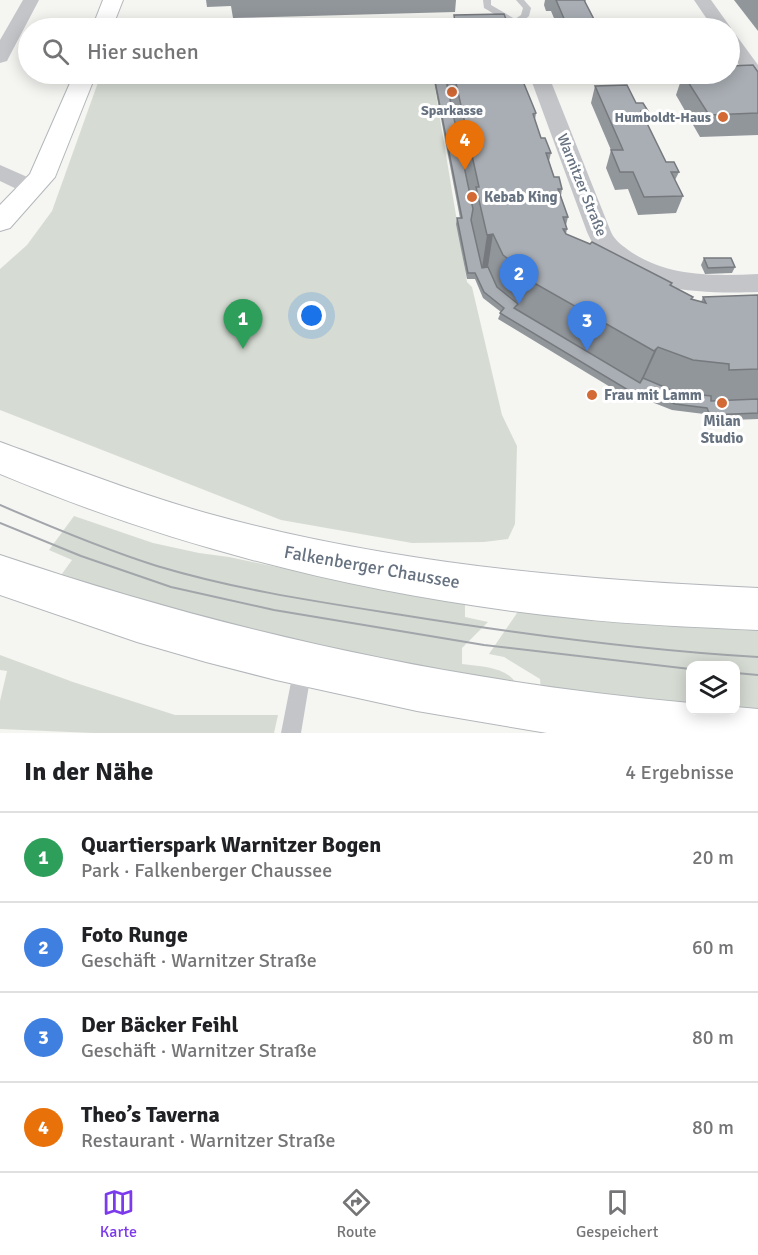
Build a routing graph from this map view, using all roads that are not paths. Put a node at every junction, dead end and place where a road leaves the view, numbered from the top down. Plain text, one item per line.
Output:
1 (31, 0) edge
2 (113, 0) edge
3 (487, 0) edge
4 (520, 0) edge
5 (702, 0) edge
6 (21, 18) edge
7 (106, 18) edge
8 (505, 18) edge
9 (523, 18) edge
10 (715, 18) edge
11 (18, 24) edge
12 (18, 47) edge
13 (3, 51) edge
14 (740, 54) edge
15 (758, 79) edge
16 (81, 84) edge
17 (542, 84) edge
18 (0, 172) edge
19 (33, 188) junction
20 (0, 222) edge
21 (758, 283) edge
22 (0, 458) edge
23 (0, 575) edge
24 (758, 609) edge
25 (303, 664) junction
26 (616, 726) edge
27 (758, 732) edge
28 (291, 733) edge

1 - 6 street
2 - 7 main road
3 - 8 lane
4 - 9 lane
5 - 10 street
11 - 13 street
12 - 13 street
14 - 15 street
16 - 19 main road
17 - 21 street, Warnitzer Straße
18 - 19 street
19 - 20 main road
22 - 24 main road, Falkenberger Chaussee
23 - 25 main road
25 - 26 main road
25 - 28 lane
26 - 27 main road

